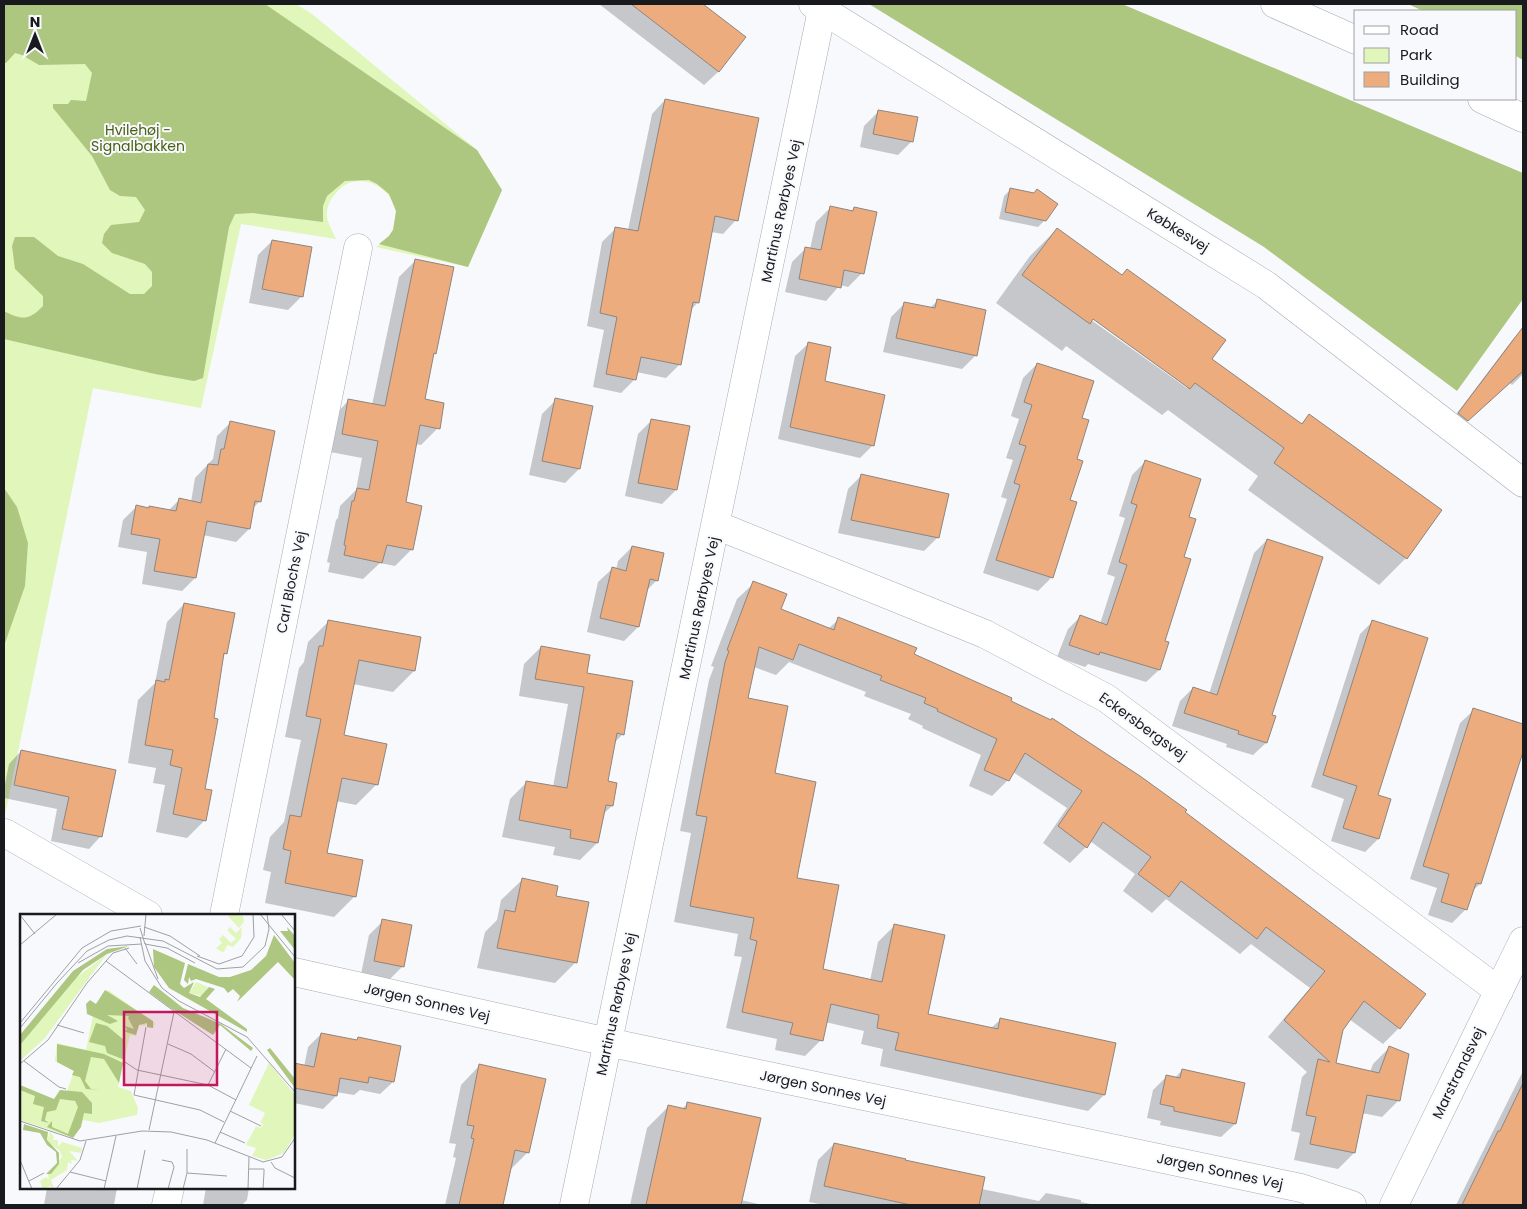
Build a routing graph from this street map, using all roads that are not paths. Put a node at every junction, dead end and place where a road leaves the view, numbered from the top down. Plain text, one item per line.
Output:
1 (1275, 4) edge
2 (818, 7) edge
3 (1354, 39) edge
4 (1484, 100) edge
5 (1523, 118) edge
6 (358, 248) dead end
7 (1523, 483) edge
8 (716, 525) junction
9 (5, 833) dead end
10 (146, 914) edge
11 (224, 914) edge
12 (1523, 941) edge
13 (295, 972) edge
14 (1499, 991) junction
15 (608, 1042) junction
16 (170, 1189) edge
17 (166, 1205) edge
18 (574, 1205) edge
19 (1352, 1205) edge
20 (1394, 1205) edge

1 - 3 street
2 - 7 street, Købkesvej
2 - 8 street, Martinus Rørbyes Vej
4 - 5 street
6 - 11 street, Carl Blochs Vej
8 - 14 street, Eckersbergsvej
8 - 15 street, Martinus Rørbyes Vej
9 - 10 street
12 - 14 street, Marstrandsvej
13 - 15 street, Jørgen Sonnes Vej
14 - 20 street, Marstrandsvej
15 - 18 street, Martinus Rørbyes Vej
15 - 19 street, Jørgen Sonnes Vej
16 - 17 street

